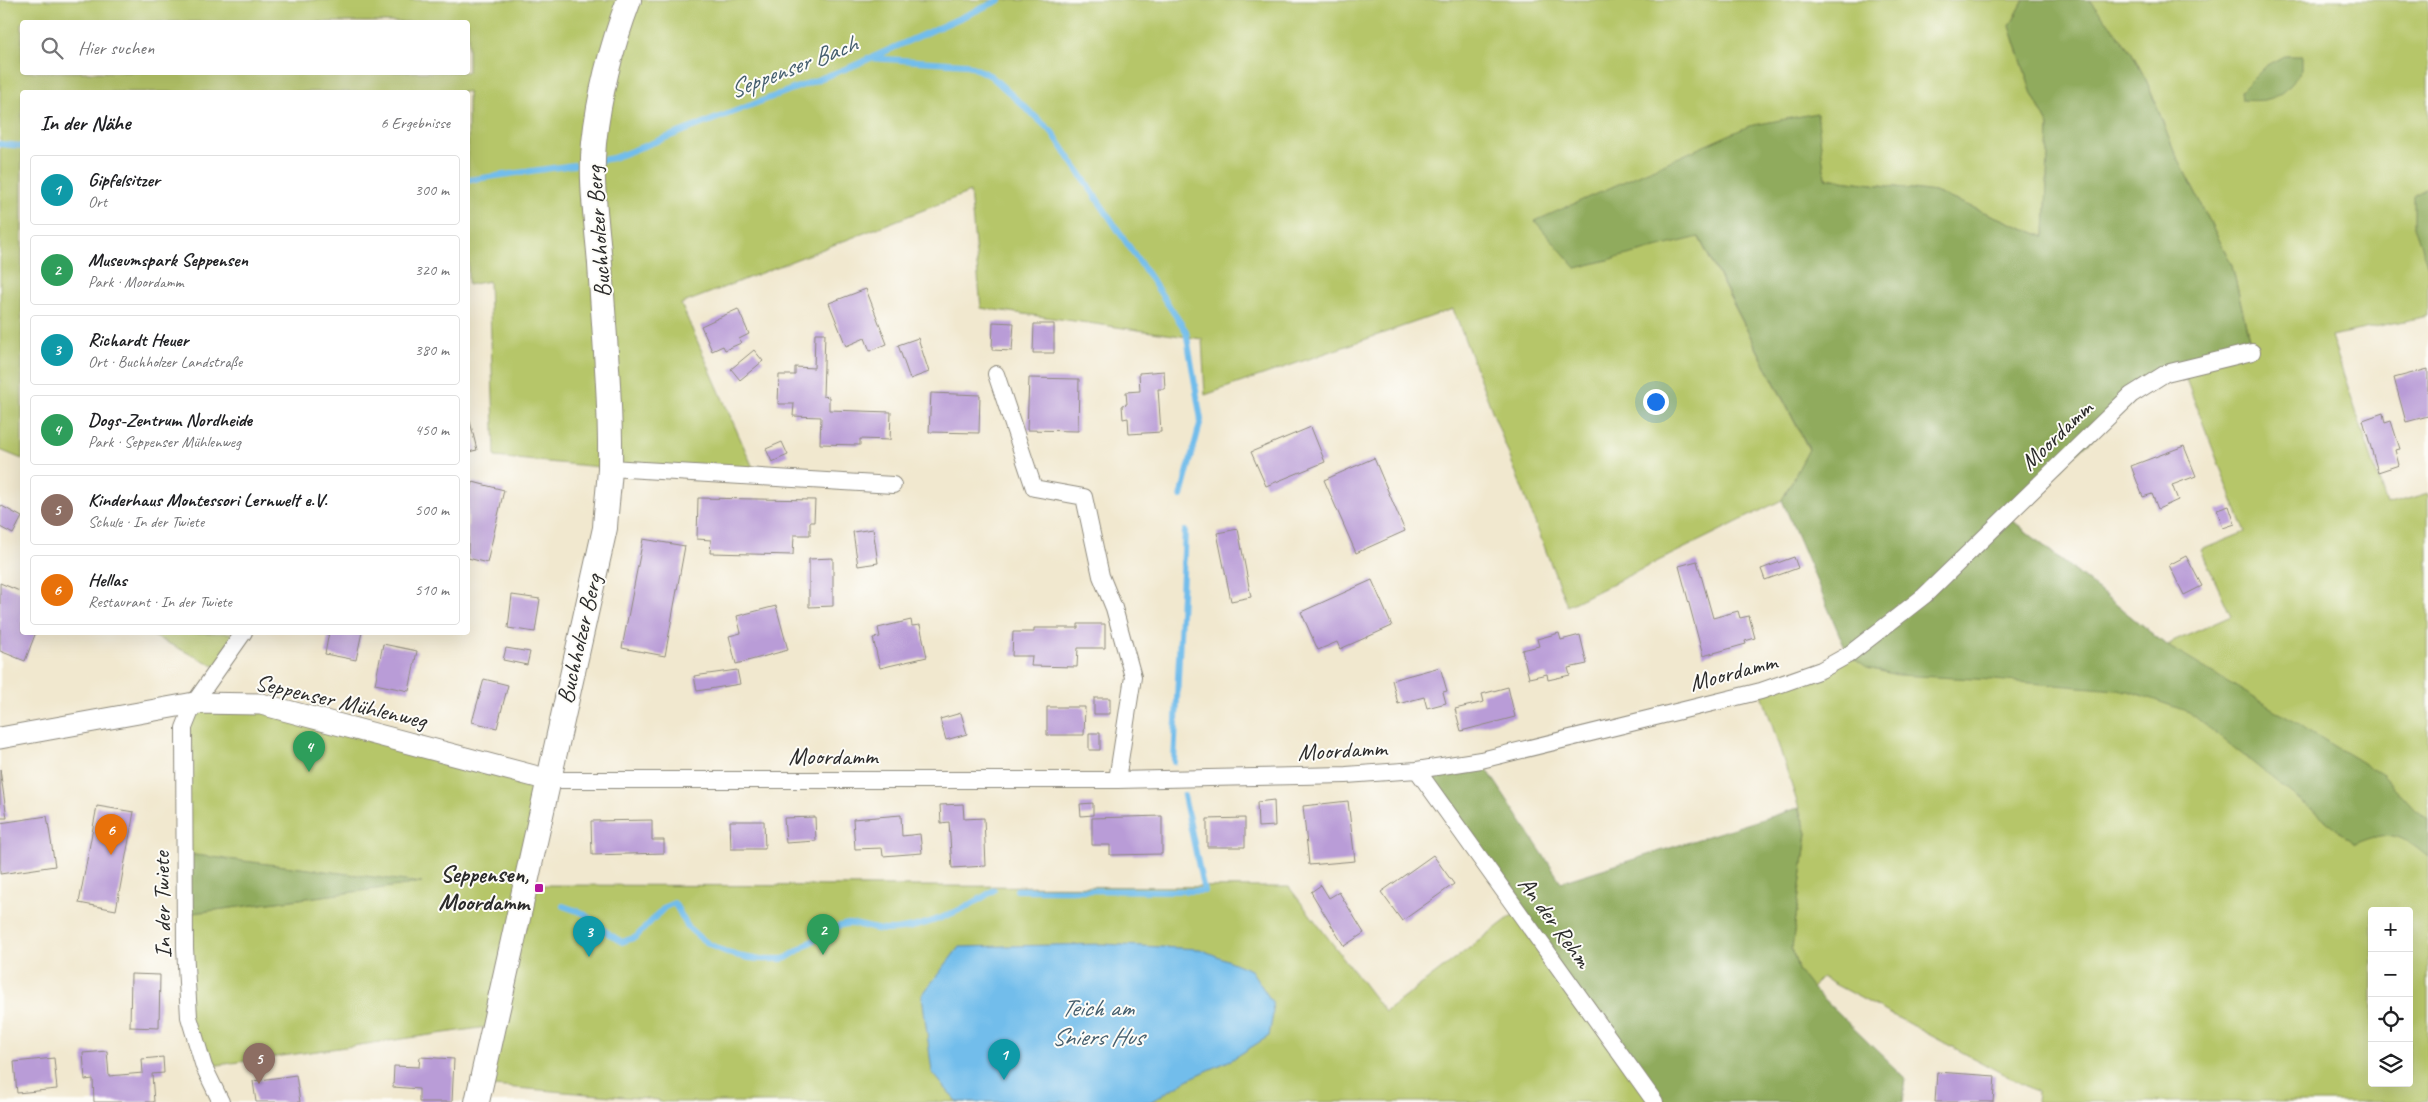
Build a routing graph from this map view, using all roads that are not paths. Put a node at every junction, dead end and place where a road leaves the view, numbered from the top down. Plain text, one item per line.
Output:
1 (629, 0) edge
2 (2252, 352) dead end
3 (996, 374) dead end
4 (610, 468) junction
5 (893, 485) dead end
6 (242, 635) edge
7 (194, 703) junction
8 (0, 738) edge
9 (1417, 770) junction
10 (549, 780) junction
11 (1117, 780) junction
12 (221, 1102) edge
13 (477, 1102) edge
14 (1655, 1102) edge

1 - 4 main road, Buchholzer Berg
2 - 9 street, Moordamm
3 - 11 street
4 - 5 street
4 - 10 main road, Buchholzer Berg
6 - 7 street, In der Twiete
7 - 8 street, Seppenser Mühlenweg
7 - 10 street, Seppenser Mühlenweg
7 - 12 street, In der Twiete
9 - 11 street, Moordamm
9 - 14 street, An der Rehm
10 - 11 street, Moordamm
10 - 13 main road, Buchholzer Berg

